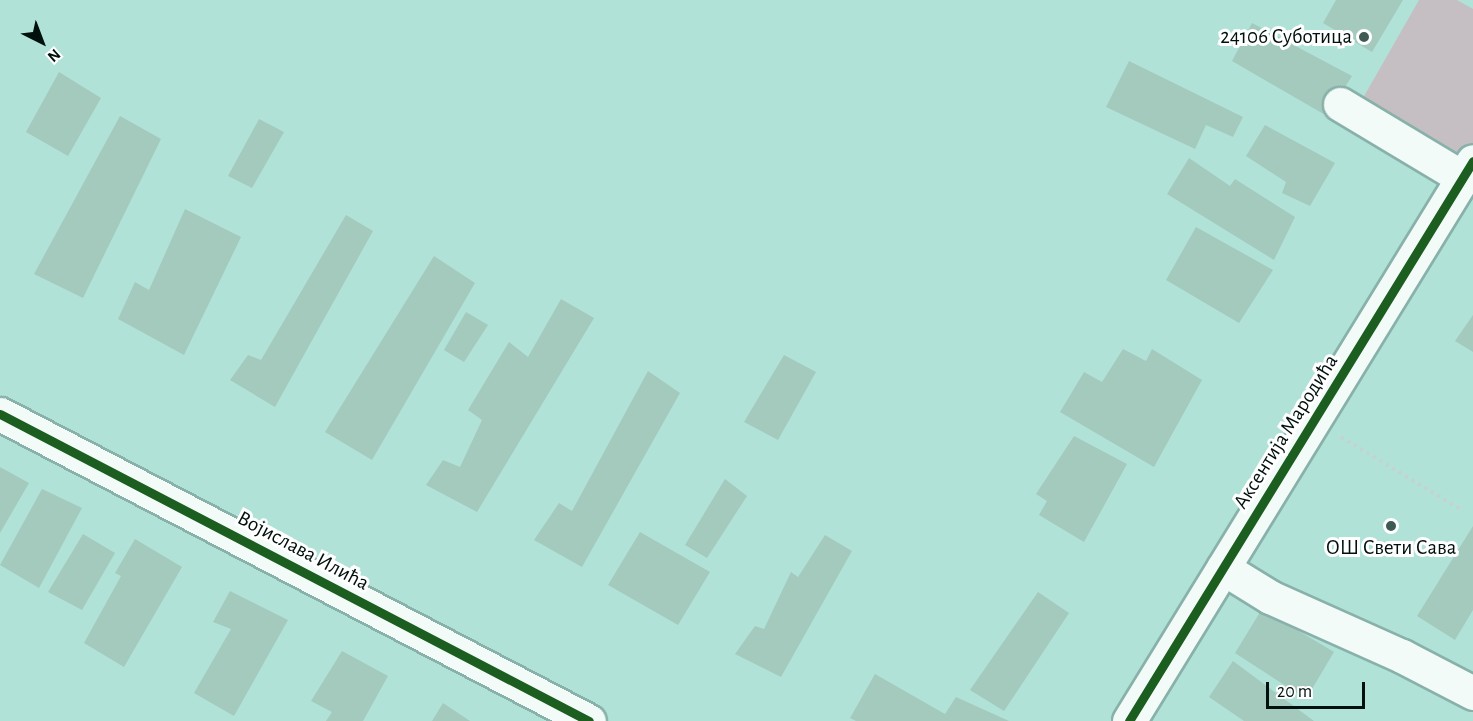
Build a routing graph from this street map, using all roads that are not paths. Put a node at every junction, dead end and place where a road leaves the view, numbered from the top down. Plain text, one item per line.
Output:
1 (1340, 104) dead end
2 (1468, 170) edge
3 (0, 414) edge
4 (1223, 568) junction
5 (1473, 693) edge
6 (589, 721) edge
7 (1129, 721) edge

1 - 2 street
2 - 4 street, Аксентија Мародића
3 - 6 street, Војислава Илића
4 - 5 street
4 - 7 street, Аксентија Мародића

